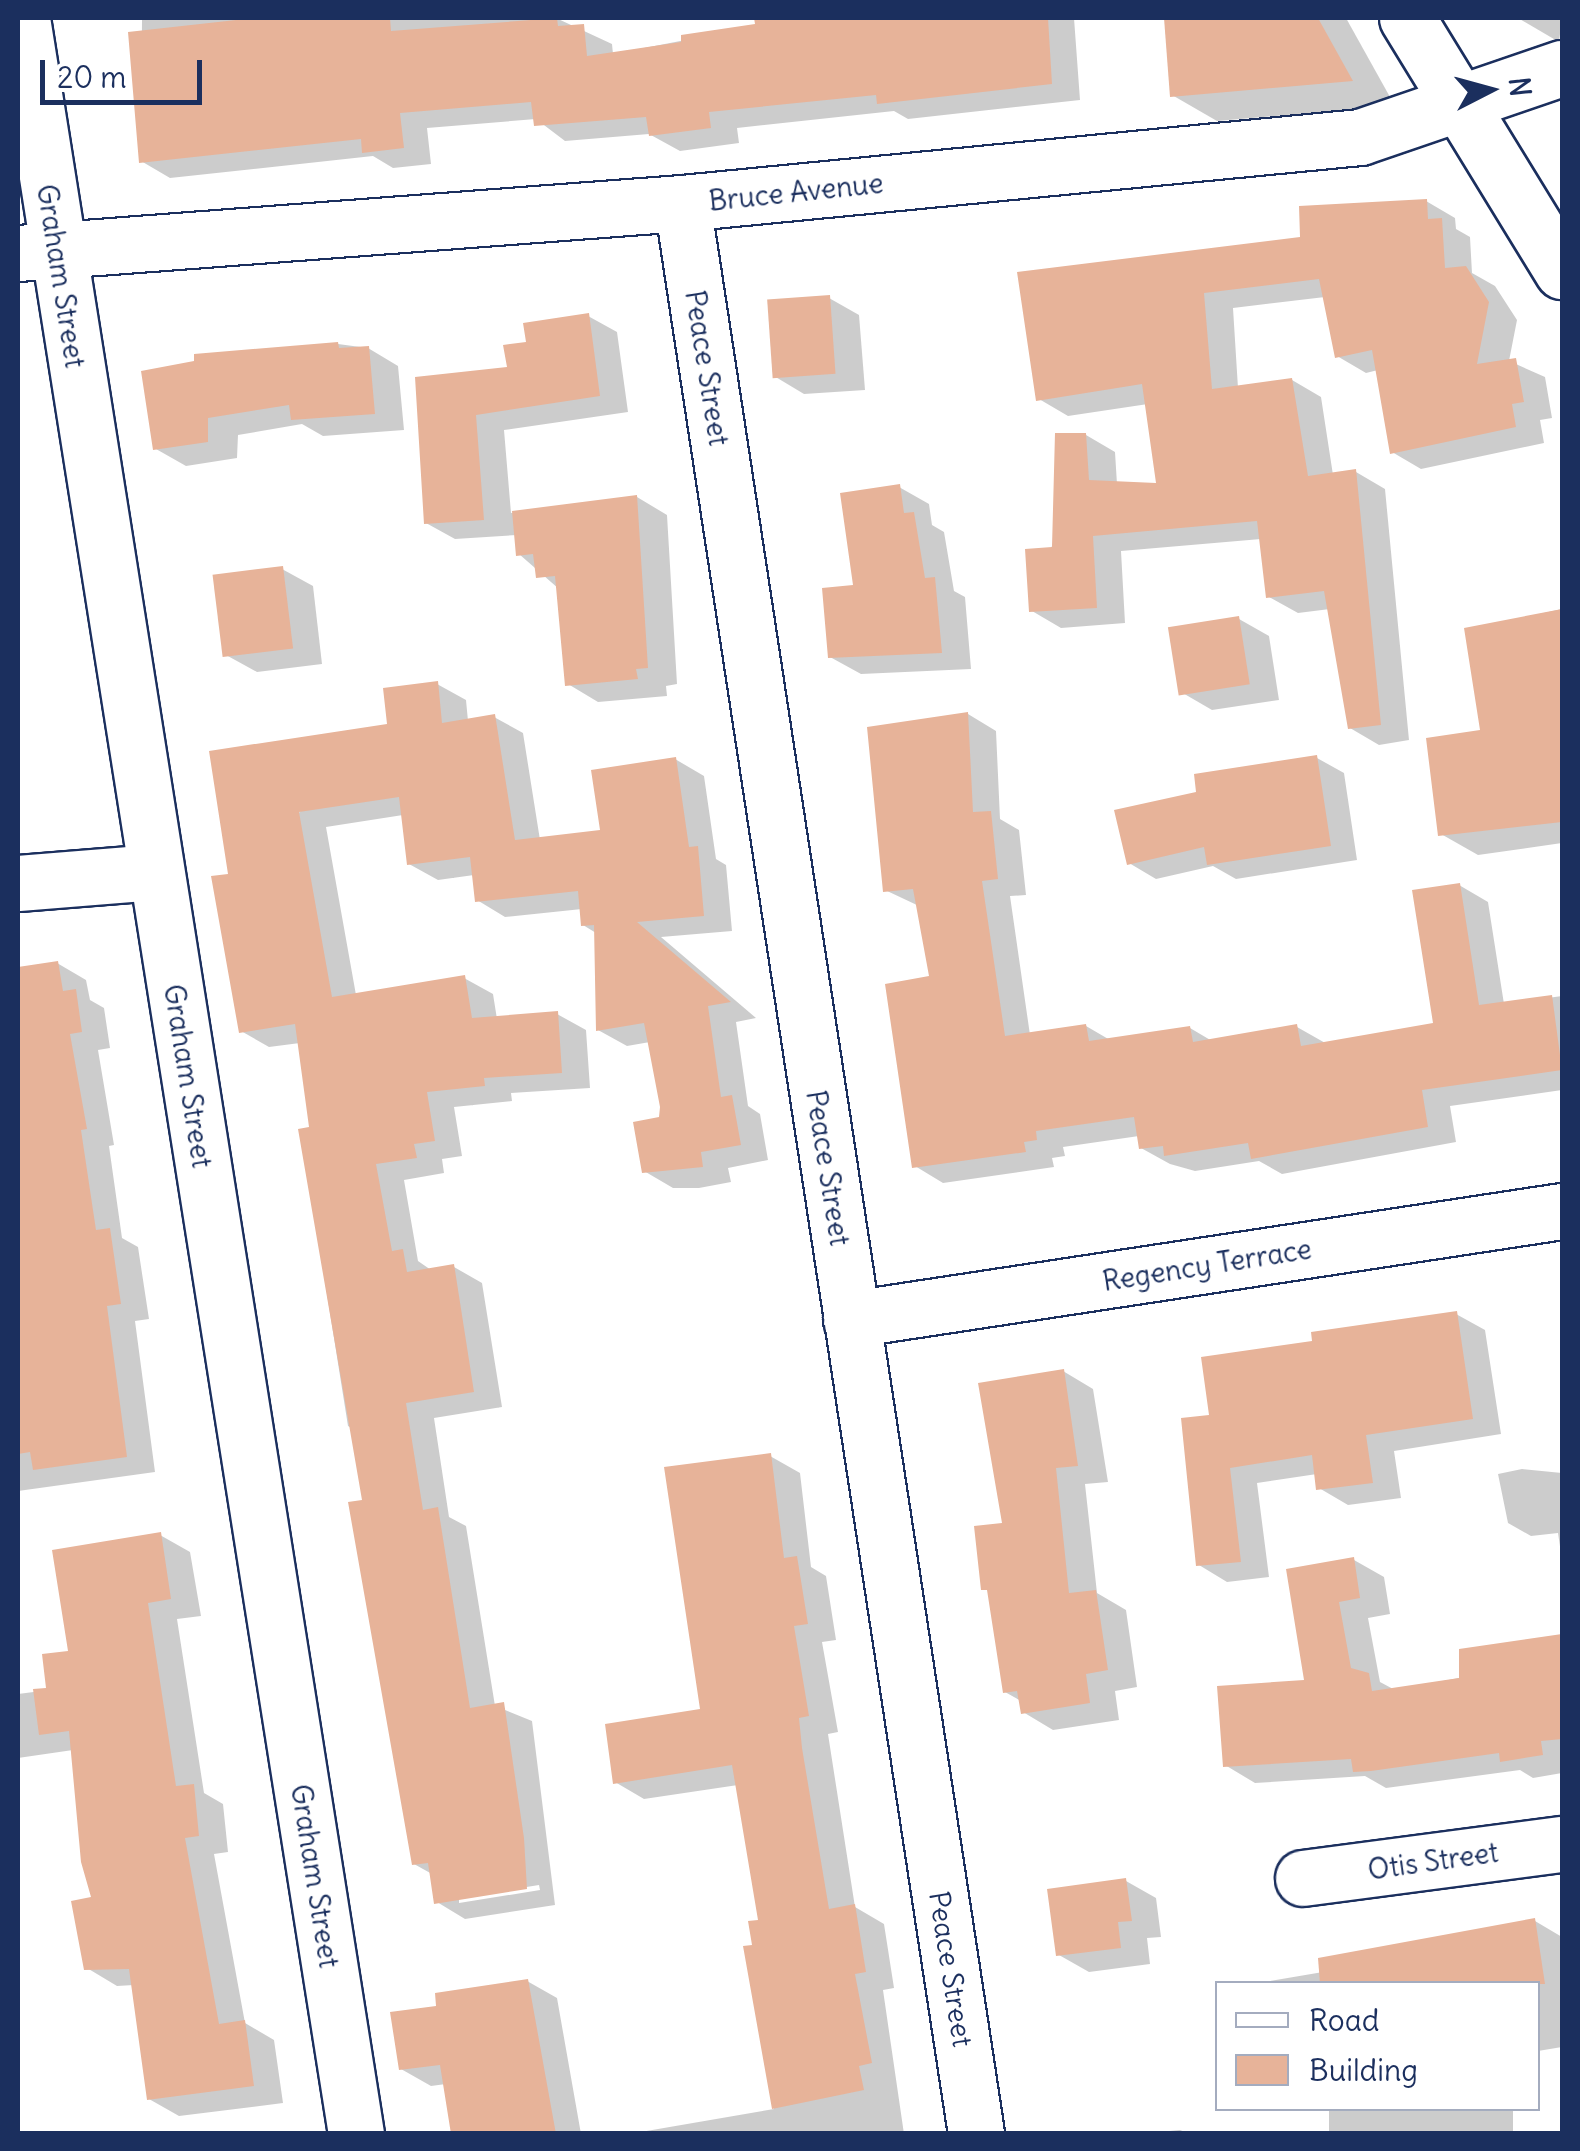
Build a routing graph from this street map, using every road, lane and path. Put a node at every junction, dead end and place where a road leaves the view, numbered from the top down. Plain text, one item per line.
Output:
1 (22, 18) edge
2 (1407, 18) edge
3 (1562, 68) edge
4 (1456, 100) junction
5 (682, 203) junction
6 (37, 251) edge
7 (1562, 271) edge
8 (155, 872) junction
9 (18, 883) edge
10 (1562, 1211) edge
11 (851, 1319) junction
12 (1562, 1844) edge
13 (1302, 1878) dead end
14 (356, 2134) edge
15 (976, 2134) edge

1 - 6 street, Graham Street
2 - 4 street
3 - 4 street, Bruce Avenue
4 - 5 street, Bruce Avenue
4 - 7 street
5 - 6 street, Bruce Avenue
5 - 11 street, Peace Street
6 - 8 street, Graham Street
8 - 9 street
8 - 14 street, Graham Street
10 - 11 street, Regency Terrace
11 - 15 street, Peace Street
12 - 13 street, Otis Street

